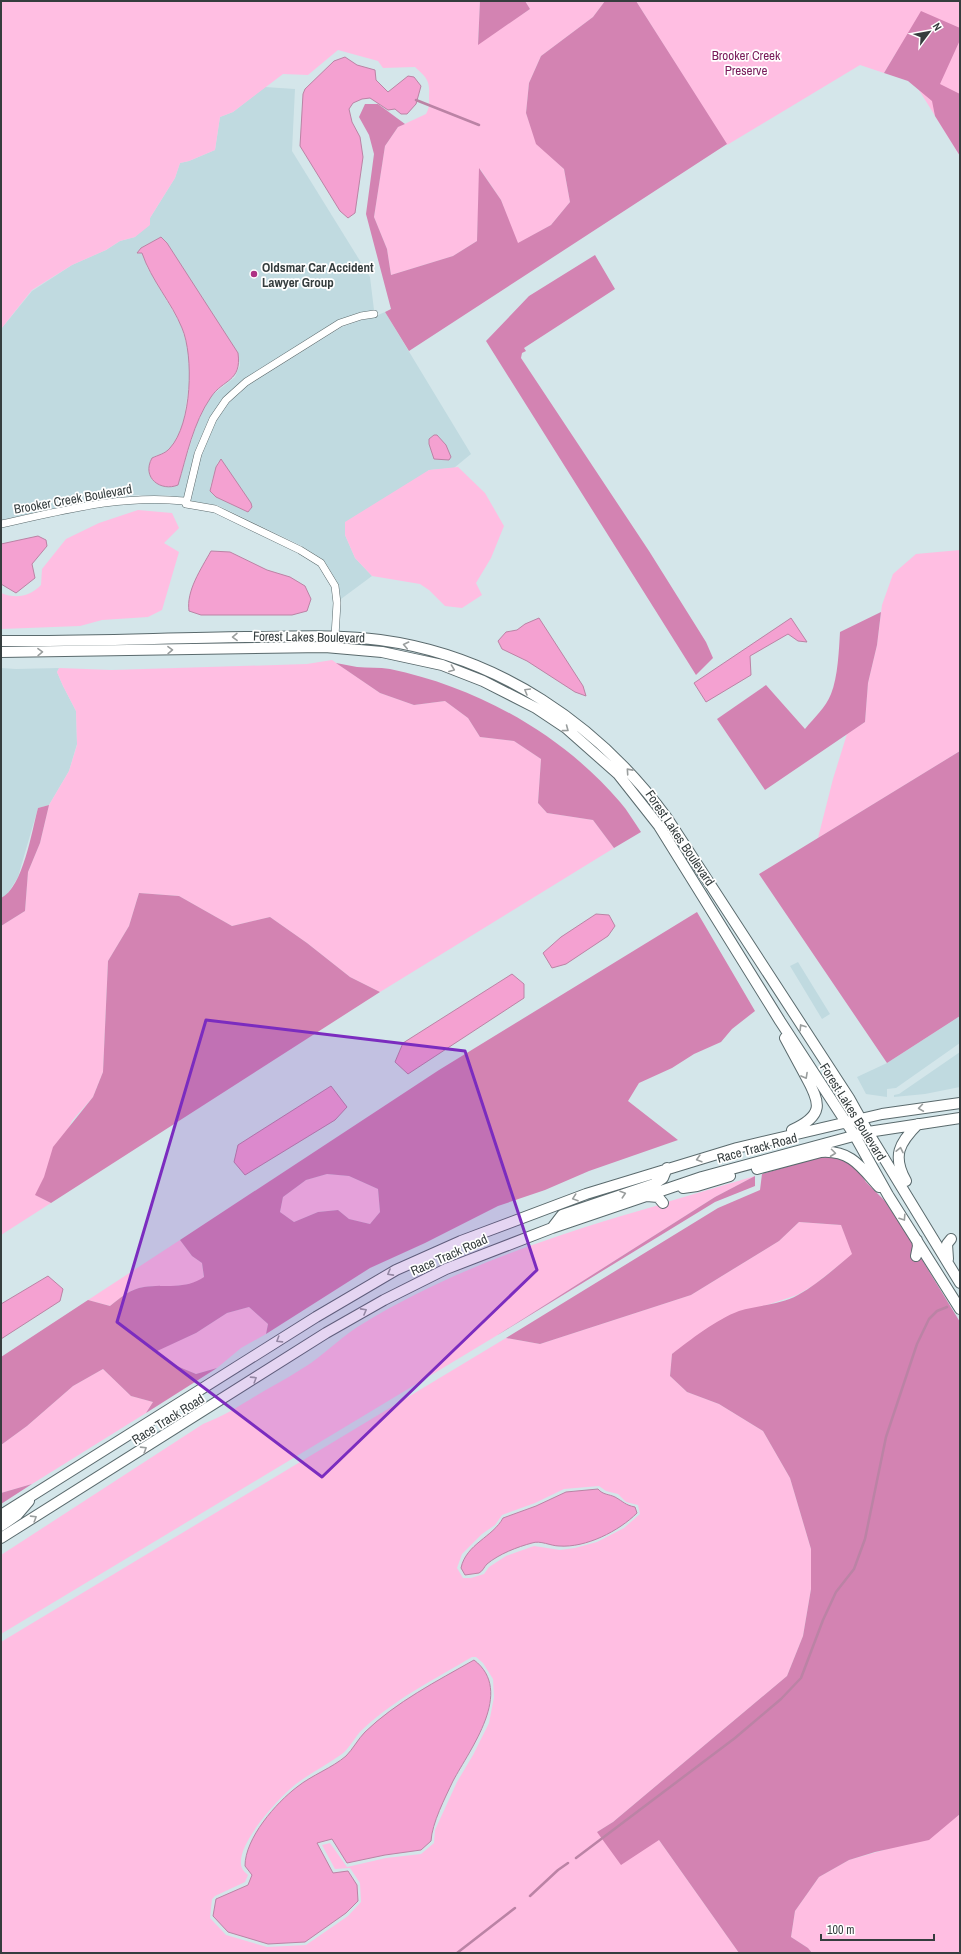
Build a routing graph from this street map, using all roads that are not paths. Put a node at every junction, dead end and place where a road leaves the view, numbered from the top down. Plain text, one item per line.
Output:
1 (374, 314) dead end
2 (186, 504) junction
3 (1, 524) edge
4 (335, 636) junction
5 (1, 640) edge
6 (1, 652) edge
7 (719, 920) junction
8 (960, 1103) edge
9 (960, 1118) edge
10 (861, 1119) junction
11 (846, 1123) junction
12 (918, 1124) junction
13 (868, 1132) junction
14 (855, 1136) junction
15 (775, 1138) junction
16 (667, 1168) junction
17 (673, 1187) junction
18 (888, 1195) junction
19 (643, 1196) junction
20 (663, 1203) dead end
21 (552, 1228) junction
22 (933, 1237) junction
23 (951, 1239) dead end
24 (920, 1255) junction
25 (948, 1263) junction
26 (960, 1283) edge
27 (960, 1297) edge
28 (960, 1309) edge
29 (36, 1494) junction
30 (1, 1515) edge
31 (1, 1526) edge
32 (1, 1538) edge

1 - 2 street
2 - 3 street, Brooker Creek Boulevard
2 - 4 street, Brooker Creek Boulevard
4 -> 5 main road, Forest Lakes Boulevard
10 -> 4 main road, Forest Lakes Boulevard
6 -> 7 main road, Forest Lakes Boulevard
7 - 11 main road, Forest Lakes Boulevard
7 -> 15 main road
8 -> 10 main road, Race Track Road
9 - 12 main road, Race Track Road
10 - 11 main road, Race Track Road
10 - 13 main road, Forest Lakes Boulevard
11 - 14 main road, Forest Lakes Boulevard
11 - 15 main road, Race Track Road
12 - 13 main road, Race Track Road
22 -> 12 main road
13 - 14 main road, Race Track Road
13 - 22 main road, Forest Lakes Boulevard
14 - 17 main road, Race Track Road
14 - 18 main road, Forest Lakes Boulevard
15 -> 16 main road, Race Track Road
21 -> 16 main road
16 -> 29 main road, Race Track Road
17 -> 18 main road
17 - 19 main road, Race Track Road
18 -> 24 main road, Forest Lakes Boulevard
19 - 20 main road
19 - 21 main road, Race Track Road
32 -> 21 main road, Race Track Road
22 - 25 main road, Forest Lakes Boulevard
23 - 25 main road
24 - 27 main road
24 - 28 main road, Forest Lakes Boulevard
25 - 26 main road, Forest Lakes Boulevard
29 - 30 main road, Race Track Road
29 - 31 main road

